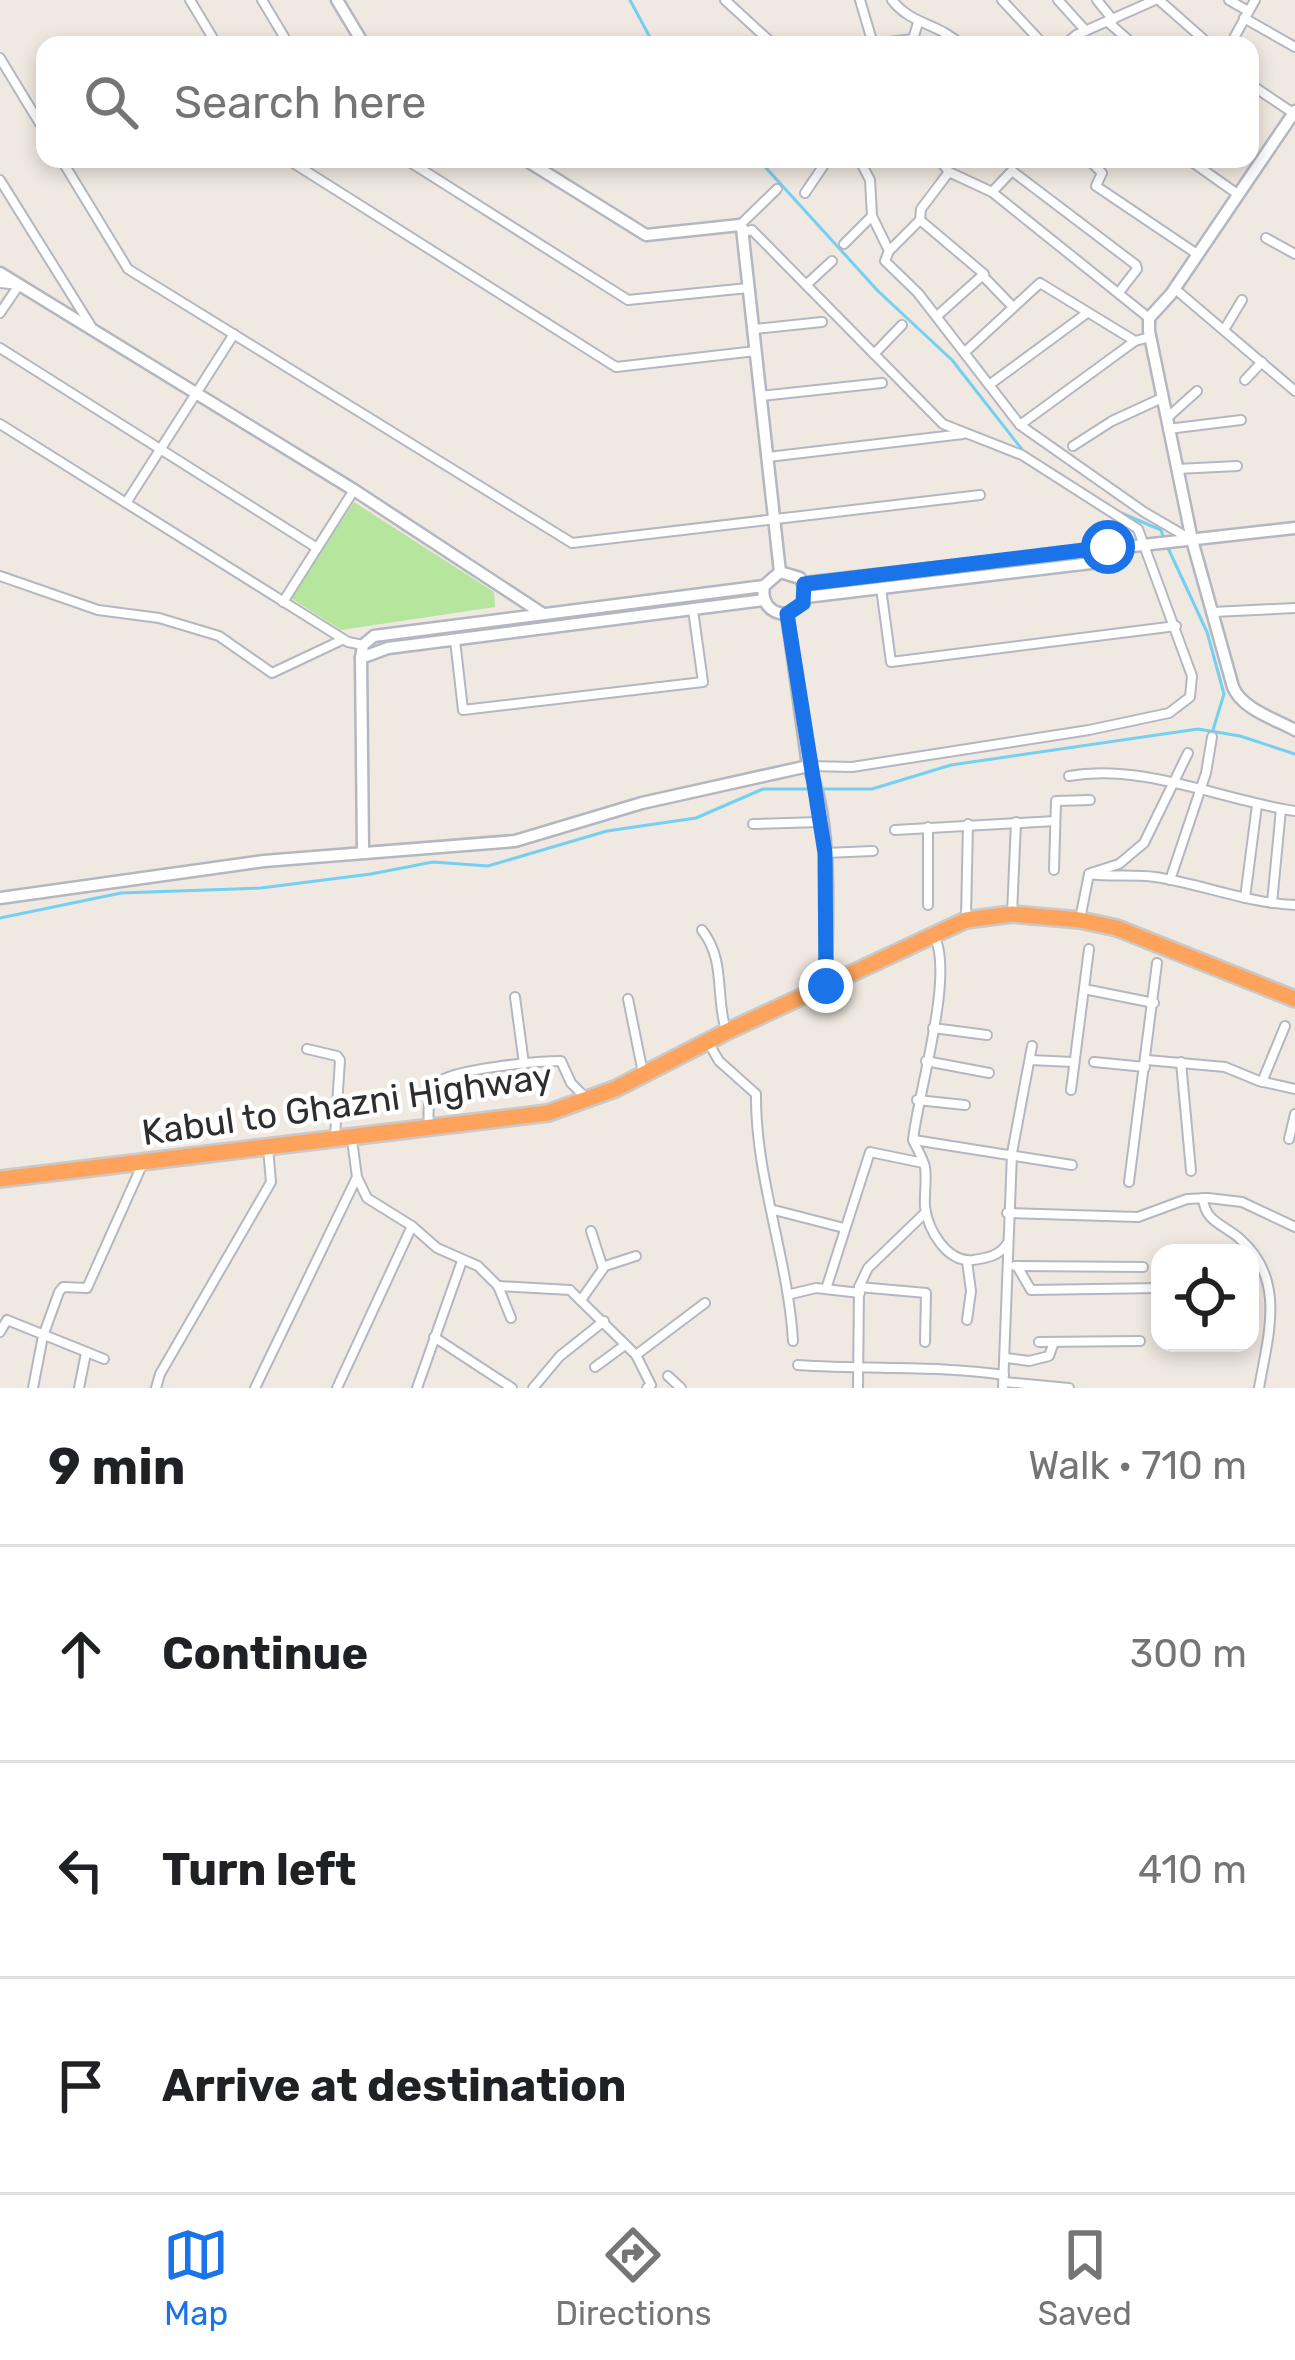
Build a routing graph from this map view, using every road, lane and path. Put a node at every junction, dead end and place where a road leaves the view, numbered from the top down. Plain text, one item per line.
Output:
1 (190, 0) edge
2 (262, 0) edge
3 (337, 0) edge
4 (725, 0) edge
5 (860, 0) edge
6 (892, 0) edge
7 (1002, 0) edge
8 (1058, 0) edge
9 (1097, 0) edge
10 (1157, 0) edge
11 (1228, 0) edge
12 (1255, 0) edge
13 (1246, 15) junction
14 (1111, 21) junction
15 (918, 23) junction
16 (1086, 31) junction
17 (212, 36) edge
18 (284, 36) edge
19 (359, 36) edge
20 (764, 36) edge
21 (871, 36) edge
22 (914, 36) edge
23 (951, 36) edge
24 (1036, 36) edge
25 (1078, 36) edge
26 (1126, 36) edge
27 (1199, 36) edge
28 (1235, 36) edge
29 (1295, 47) edge
30 (0, 58) edge
31 (1259, 90) edge
32 (1294, 112) edge
33 (36, 117) edge
34 (1283, 128) junction
35 (1295, 136) edge
36 (1259, 161) edge
37 (66, 168) edge
38 (300, 168) edge
39 (419, 168) edge
40 (538, 168) edge
41 (822, 168) edge
42 (864, 168) edge
43 (946, 168) edge
44 (1098, 168) edge
45 (1201, 168) edge
46 (1254, 168) edge
47 (949, 172) junction
48 (0, 180) edge
49 (777, 189) dead end
50 (992, 192) junction
51 (805, 193) dead end
52 (1236, 193) junction
53 (872, 216) junction
54 (920, 220) junction
55 (741, 228) junction
56 (1266, 238) dead end
57 (844, 244) dead end
58 (889, 251) junction
59 (1197, 254) junction
60 (1295, 254) edge
61 (832, 262) dead end
62 (0, 273) edge
63 (984, 277) junction
64 (0, 283) edge
65 (19, 285) junction
66 (806, 285) junction
67 (749, 288) junction
68 (1174, 288) junction
69 (1120, 292) junction
70 (1242, 300) dead end
71 (1013, 307) junction
72 (0, 313) edge
73 (1087, 313) junction
74 (937, 316) junction
75 (1149, 318) junction
76 (822, 322) dead end
77 (902, 325) dead end
78 (754, 329) junction
79 (93, 330) junction
80 (1225, 331) junction
81 (234, 334) junction
82 (1150, 337) junction
83 (1135, 341) junction
84 (0, 348) edge
85 (756, 350) junction
86 (964, 352) junction
87 (873, 354) junction
88 (1262, 362) junction
89 (1245, 380) dead end
90 (882, 383) dead end
91 (989, 385) junction
92 (1197, 391) dead end
93 (1295, 391) edge
94 (196, 393) junction
95 (761, 396) junction
96 (1162, 398) junction
97 (1241, 420) dead end
98 (1167, 423) junction
99 (0, 424) edge
100 (1020, 425) junction
101 (966, 434) junction
102 (1073, 446) dead end
103 (161, 449) junction
104 (768, 457) junction
105 (1237, 466) dead end
106 (1177, 469) junction
107 (354, 490) junction
108 (980, 495) dead end
109 (126, 503) junction
110 (775, 521) junction
111 (1295, 528) edge
112 (1192, 540) junction
113 (317, 548) junction
114 (1148, 548) junction
115 (1120, 551) junction
116 (780, 572) junction
117 (0, 575) edge
118 (764, 586) junction
119 (881, 588) junction
120 (805, 590) junction
121 (764, 600) junction
122 (283, 602) junction
123 (1293, 608) edge
124 (693, 610) junction
125 (1211, 612) junction
126 (543, 614) junction
127 (787, 614) junction
128 (1295, 618) edge
129 (1176, 626) junction
130 (344, 640) junction
131 (455, 640) junction
132 (362, 651) junction
133 (1295, 730) edge
134 (1212, 737) dead end
135 (1188, 753) dead end
136 (808, 766) junction
137 (1069, 776) dead end
138 (1175, 782) junction
139 (1200, 791) junction
140 (1090, 800) dead end
141 (1257, 805) junction
142 (1281, 809) junction
143 (1295, 811) edge
144 (820, 818) junction
145 (1054, 821) junction
146 (1016, 822) junction
147 (753, 824) dead end
148 (968, 824) junction
149 (928, 827) junction
150 (895, 830) dead end
151 (363, 851) junction
152 (874, 851) dead end
153 (825, 853) junction
154 (1054, 870) dead end
155 (1089, 874) junction
156 (1170, 880) junction
157 (0, 898) edge
158 (1245, 898) junction
159 (1272, 902) junction
160 (928, 905) dead end
161 (1295, 905) edge
162 (1012, 914) junction
163 (966, 920) junction
164 (1080, 920) junction
165 (702, 930) dead end
166 (934, 936) junction
167 (1090, 950) dead end
168 (1157, 963) dead end
169 (826, 986) junction
170 (1084, 989) junction
171 (515, 997) dead end
172 (628, 999) dead end
173 (1295, 1000) edge
174 (1154, 1003) junction
175 (1285, 1026) dead end
176 (933, 1028) junction
177 (726, 1032) junction
178 (987, 1035) dead end
179 (708, 1042) junction
180 (1032, 1046) dead end
181 (307, 1049) dead end
182 (1030, 1060) junction
183 (926, 1061) junction
184 (1073, 1062) junction
185 (1094, 1062) dead end
186 (1181, 1062) junction
187 (524, 1064) junction
188 (1146, 1064) junction
189 (989, 1073) dead end
190 (643, 1075) junction
191 (1262, 1082) junction
192 (1295, 1089) edge
193 (1071, 1090) dead end
194 (587, 1099) junction
195 (917, 1100) junction
196 (965, 1105) dead end
197 (1295, 1114) edge
198 (429, 1130) junction
199 (352, 1138) junction
200 (1289, 1139) dead end
201 (334, 1140) junction
202 (913, 1140) junction
203 (268, 1147) junction
204 (1012, 1154) junction
205 (144, 1162) junction
206 (925, 1163) junction
207 (1072, 1165) dead end
208 (1191, 1171) dead end
209 (357, 1177) junction
210 (0, 1179) edge
211 (1129, 1182) dead end
212 (1203, 1198) junction
213 (774, 1210) junction
214 (926, 1213) junction
215 (1007, 1213) junction
216 (412, 1226) junction
217 (1295, 1227) edge
218 (844, 1228) junction
219 (591, 1231) dead end
220 (1007, 1244) junction
221 (637, 1256) dead end
222 (462, 1261) junction
223 (967, 1261) junction
224 (1012, 1266) junction
225 (603, 1268) junction
226 (1143, 1268) dead end
227 (498, 1286) junction
228 (1151, 1288) edge
229 (826, 1289) junction
230 (860, 1290) junction
231 (575, 1294) junction
232 (790, 1294) junction
233 (705, 1304) dead end
234 (511, 1318) dead end
235 (968, 1320) dead end
236 (604, 1321) junction
237 (0, 1332) edge
238 (43, 1336) junction
239 (434, 1337) junction
240 (793, 1341) dead end
241 (1140, 1341) dead end
242 (925, 1342) dead end
243 (1039, 1342) dead end
244 (1054, 1342) junction
245 (626, 1346) junction
246 (86, 1353) junction
247 (636, 1355) junction
248 (1006, 1358) junction
249 (104, 1359) dead end
250 (799, 1365) dead end
251 (595, 1367) dead end
252 (859, 1370) junction
253 (668, 1376) dead end
254 (1004, 1382) edge
255 (33, 1388) edge
256 (80, 1388) edge
257 (156, 1388) edge
258 (255, 1388) edge
259 (337, 1388) edge
260 (417, 1388) edge
261 (512, 1388) edge
262 (533, 1388) edge
263 (647, 1388) edge
264 (681, 1388) edge
265 (858, 1388) edge
266 (1069, 1388) edge
267 (1259, 1388) edge

1 - 17 street
2 - 18 street
3 - 19 street
4 - 20 street
5 - 21 street
6 - 15 street
7 - 24 street
8 - 16 street
9 - 14 street
10 - 14 street
10 - 27 street
11 - 13 street
12 - 13 street
13 - 28 street
13 - 29 street
14 - 16 street
14 - 26 street
15 - 22 street
15 - 23 street
16 - 25 street
30 - 33 street
31 - 32 street
32 - 34 street
34 - 35 street
34 - 36 street
37 - 81 street
38 - 85 street
39 - 67 street
40 - 55 street
41 - 51 street
42 - 53 street
43 - 47 street
44 - 59 street
45 - 52 street
46 - 52 street
47 - 50 street
47 - 54 street
48 - 79 street
49 - 55 street
50 - 69 street
50 - 69 street
52 - 59 street
53 - 57 street
53 - 58 street
54 - 58 street
54 - 63 street
55 - 66 street
55 - 67 street
56 - 60 street
58 - 74 street
59 - 68 street
61 - 66 street
62 - 65 street
63 - 71 street
63 - 74 street
64 - 65 street
65 - 72 street
65 - 79 street
66 - 87 street
67 - 78 street
68 - 75 street
68 - 80 street
69 - 75 street
70 - 80 street
71 - 73 street
71 - 86 street
73 - 83 street
73 - 91 street
74 - 86 street
75 - 82 street
76 - 78 street
77 - 87 street
78 - 85 street
79 - 94 street
80 - 88 street
81 - 94 street
81 - 110 street
82 - 83 street
82 - 96 street
83 - 100 street
84 - 103 street
85 - 95 street
86 - 91 street
87 - 101 street
88 - 89 street
88 - 93 street
90 - 95 street
91 - 100 street
92 - 98 street
94 - 103 street
94 - 107 street
95 - 104 street
96 - 98 street
96 - 102 street
97 - 98 street
98 - 106 street
99 - 109 street
100 - 112 street
101 - 104 street
101 - 114 street
103 - 109 street
103 - 113 street
104 - 110 street
105 - 106 street
106 - 112 street
107 - 113 street
107 - 126 street
108 - 110 street
109 - 122 street
110 - 116 street
111 - 112 street
112 - 114 street
112 - 125 street
113 - 122 street
114 - 115 street
114 - 129 street
115 - 119 street
115 - 120 street
116 - 118 street
116 - 120 street
117 - 130 street
118 - 121 street
118 - 126 street
119 - 120 street
119 - 129 street
120 - 127 street
121 - 124 street
121 - 127 street
122 - 130 street
123 - 125 street
123 - 128 street
124 - 131 street
124 - 131 street
125 - 133 street
126 - 132 street
127 - 136 street
129 - 136 street
130 - 132 street
131 - 132 street
132 - 151 street
134 - 139 street
135 - 138 street
136 - 144 street
136 - 151 street
137 - 138 street
138 - 139 street
138 - 155 street
139 - 141 street
139 - 156 street
140 - 145 street
141 - 142 street
141 - 158 street
142 - 143 street
142 - 159 street
144 - 147 street
144 - 153 street
145 - 146 street
145 - 154 street
146 - 148 street
146 - 162 street
148 - 149 street
148 - 163 street
149 - 150 street
149 - 160 street
151 - 157 street
152 - 153 street
153 - 169 street
155 - 156 street
155 - 164 street
156 - 158 street
158 - 159 street
159 - 161 street
162 - 163 highway, Kabul to Ghazni Highway
162 - 164 highway, Kabul to Ghazni Highway
163 - 166 highway, Kabul to Ghazni Highway
164 - 173 highway, Kabul to Ghazni Highway
165 - 177 street
166 - 169 highway, Kabul to Ghazni Highway
166 - 176 street
167 - 170 street
168 - 174 street
169 - 177 highway, Kabul to Ghazni Highway
170 - 174 street
170 - 184 street
171 - 187 street
172 - 190 street
174 - 188 street
175 - 191 street
176 - 178 street
176 - 183 street
177 - 179 highway, Kabul to Ghazni Highway
179 - 190 highway, Kabul to Ghazni Highway
179 - 213 street
180 - 182 street
181 - 201 street
182 - 184 street
182 - 204 street
183 - 189 street
183 - 195 street
184 - 193 street
185 - 188 street
186 - 188 street
186 - 191 street
186 - 208 street
187 - 194 street
187 - 198 street
188 - 211 street
190 - 194 highway, Kabul to Ghazni Highway
191 - 192 street
194 - 198 highway, Kabul to Ghazni Highway
195 - 196 street
195 - 202 street
197 - 200 street
198 - 199 highway, Kabul to Ghazni Highway
199 - 201 highway, Kabul to Ghazni Highway
199 - 209 street
201 - 203 highway, Kabul to Ghazni Highway
202 - 204 street
202 - 206 street
203 - 205 highway, Kabul to Ghazni Highway
203 - 257 street
204 - 207 street
204 - 215 street
205 - 210 highway, Kabul to Ghazni Highway
205 - 238 street
206 - 214 street
206 - 218 street
209 - 216 street
209 - 258 street
212 - 215 street
212 - 217 street
212 - 267 street
213 - 218 street
213 - 232 street
214 - 223 street
214 - 230 street
215 - 220 street
216 - 222 street
216 - 259 street
218 - 229 street
219 - 225 street
220 - 223 street
220 - 224 street
221 - 225 street
222 - 227 street
222 - 239 street
223 - 235 street
224 - 226 street
224 - 228 street
224 - 248 street
225 - 231 street
227 - 231 street
227 - 234 street
229 - 230 street
229 - 232 street
230 - 242 street
230 - 252 street
231 - 236 street
232 - 240 street
233 - 247 street
236 - 245 street
236 - 262 street
237 - 238 street
238 - 246 street
238 - 255 street
239 - 260 street
239 - 261 street
241 - 244 street
243 - 244 street
244 - 248 street
245 - 247 street
245 - 251 street
246 - 249 street
246 - 256 street
247 - 263 street
248 - 254 street
250 - 252 street
252 - 254 street
252 - 265 street
253 - 264 street
254 - 266 street

